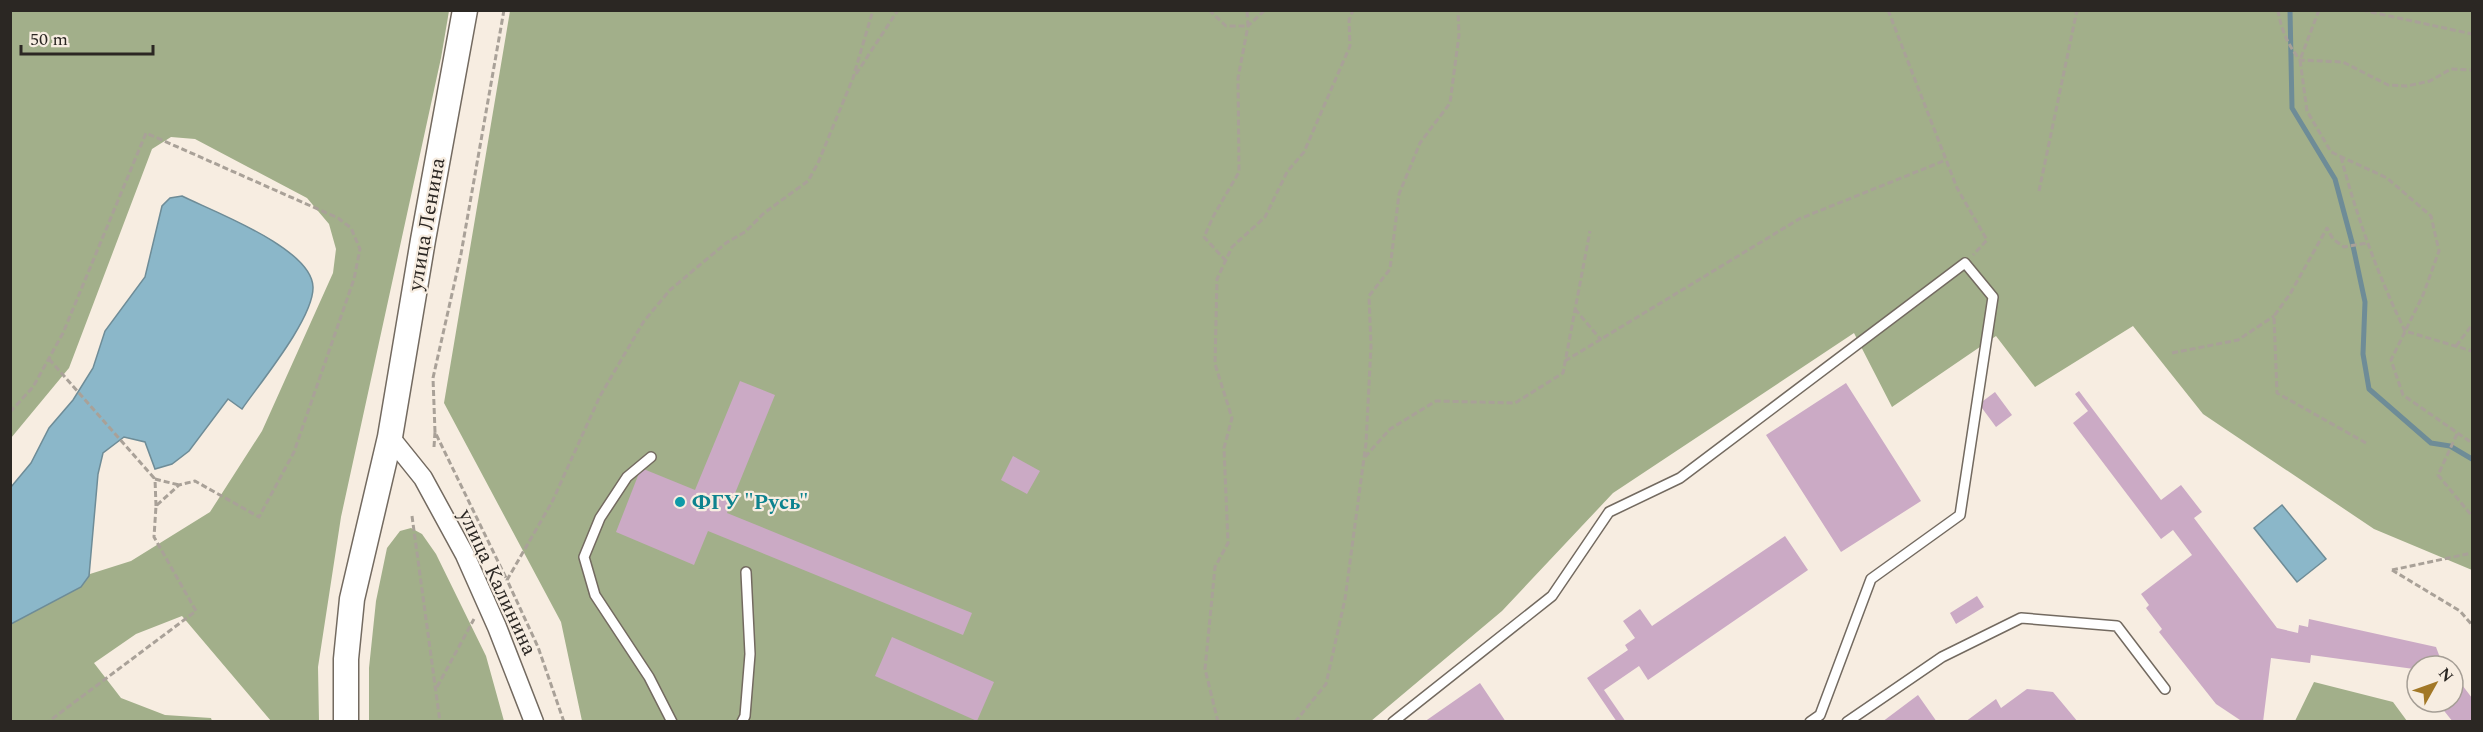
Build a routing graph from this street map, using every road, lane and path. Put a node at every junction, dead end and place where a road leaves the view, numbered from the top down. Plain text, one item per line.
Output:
1 (465, 10) edge
2 (504, 10) edge
3 (873, 10) edge
4 (898, 10) edge
5 (1209, 10) edge
6 (1247, 10) edge
7 (1264, 10) edge
8 (1353, 10) edge
9 (1458, 10) edge
10 (1888, 10) edge
11 (2077, 10) edge
12 (2278, 10) edge
13 (2319, 10) edge
14 (2362, 10) edge
15 (1248, 26) junction
16 (2472, 34) edge
17 (2300, 60) junction
18 (2472, 70) edge
19 (853, 78) junction
20 (2341, 156) junction
21 (1946, 160) junction
22 (2039, 191) dead end
23 (1590, 231) dead end
24 (2367, 243) junction
25 (1226, 261) junction
26 (1965, 263) junction
27 (1575, 309) junction
28 (2274, 316) junction
29 (2472, 325) edge
30 (2405, 331) junction
31 (1601, 340) junction
32 (2456, 346) junction
33 (2472, 351) edge
34 (2172, 353) dead end
35 (49, 359) junction
36 (1565, 361) junction
37 (10, 412) edge
38 (435, 432) junction
39 (2457, 434) junction
40 (390, 437) junction
41 (2366, 443) dead end
42 (2472, 443) edge
43 (434, 447) dead end
44 (651, 457) dead end
45 (1364, 459) junction
46 (155, 479) junction
47 (179, 485) junction
48 (156, 506) junction
49 (412, 516) dead end
50 (2472, 516) edge
51 (2472, 553) edge
52 (746, 573) dead end
53 (507, 580) junction
54 (476, 615) dead end
55 (2472, 625) edge
56 (436, 689) junction
57 (2165, 690) dead end
58 (48, 722) edge
59 (346, 722) edge
60 (440, 722) edge
61 (534, 722) edge
62 (564, 722) edge
63 (672, 722) edge
64 (741, 722) edge
65 (1218, 722) edge
66 (1295, 722) edge
67 (1394, 722) edge
68 (1810, 722) edge
69 (1847, 722) edge

1 - 40 main road, улица Ленина
2 - 38 path
3 - 19 path
4 - 19 path
5 - 15 path
6 - 15 path
7 - 15 path
8 - 25 path
9 - 45 path
10 - 21 path
11 - 22 path
12 - 17 path
13 - 17 path
14 - 16 path
15 - 25 path
17 - 18 path
17 - 20 path
19 - 53 path
20 - 24 path
20 - 30 path
21 - 26 path
21 - 31 path
23 - 27 path
24 - 28 path
24 - 30 path
25 - 65 path
26 - 67 lane
26 - 68 lane
27 - 31 path
27 - 36 path
28 - 34 path
28 - 41 path
29 - 32 path
30 - 32 path
30 - 39 path
31 - 36 path
32 - 33 path
35 - 37 path
35 - 46 path
35 - 47 path
36 - 45 path
38 - 43 path
38 - 53 path
39 - 42 path
39 - 50 path
40 - 59 main road, улица Ленина
40 - 61 street, улица Калинина
44 - 63 lane
45 - 66 path
46 - 47 path
46 - 48 path
47 - 48 path
48 - 58 path
49 - 56 path
51 - 55 path
52 - 64 lane
53 - 62 path
54 - 56 path
56 - 60 path
57 - 69 lane

